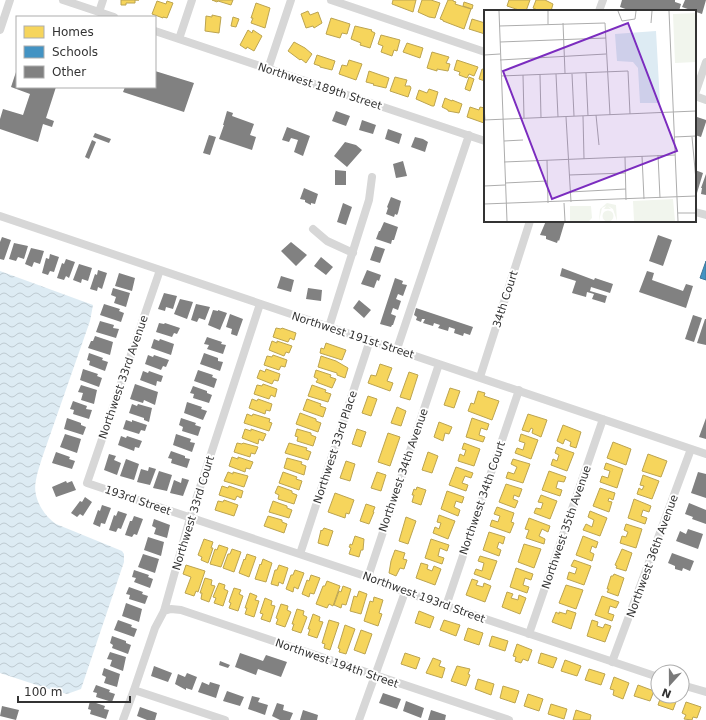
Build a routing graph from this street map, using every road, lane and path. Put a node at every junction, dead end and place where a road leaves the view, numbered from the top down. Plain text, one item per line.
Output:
1 (10, 0) edge
2 (63, 0) edge
3 (104, 0) edge
4 (192, 0) edge
5 (290, 0) edge
6 (331, 0) edge
7 (602, 0) edge
8 (599, 10) edge
9 (99, 12) junction
10 (111, 16) edge
11 (0, 30) edge
12 (156, 31) edge
13 (179, 39) junction
14 (484, 52) edge
15 (706, 62) edge
16 (268, 69) junction
17 (696, 92) edge
18 (696, 95) edge
19 (706, 100) edge
20 (469, 135) junction
21 (484, 141) edge
22 (372, 177) dead end
23 (696, 212) edge
24 (706, 215) edge
25 (0, 216) edge
26 (530, 222) edge
27 (313, 229) dead end
28 (353, 253) junction
29 (160, 270) junction
30 (260, 304) junction
31 (328, 327) junction
32 (370, 340) junction
33 (397, 349) junction
34 (439, 364) junction
35 (480, 377) junction
36 (518, 390) junction
37 (604, 419) junction
38 (691, 449) junction
39 (706, 454) edge
40 (87, 483) joint
41 (190, 518) junction
42 (300, 554) junction
43 (368, 577) junction
44 (405, 592) junction
45 (446, 606) junction
46 (164, 611) junction
47 (529, 634) junction
48 (612, 662) junction
49 (650, 674) edge
50 (375, 676) junction
51 (690, 687) edge
52 (134, 690) junction
53 (706, 692) edge
54 (123, 720) edge
55 (225, 720) edge
56 (359, 720) edge
57 (509, 720) edge

1 - 11 street
2 - 9 street
3 - 9 street
4 - 13 street
5 - 16 street
6 - 14 street
7 - 8 street
9 - 10 street
12 - 13 street, Northwest 189th Street
13 - 16 street, Northwest 189th Street
15 - 17 street
16 - 20 street, Northwest 189th Street
18 - 19 street
20 - 21 street, Northwest 189th Street
20 - 33 street
22 - 28 street
23 - 24 street
25 - 29 street, Northwest 191st Street
26 - 35 street, 34th Court
27 - 28 street
28 - 31 street
29 - 30 street, Northwest 191st Street
29 - 40 street, Northwest 33rd Avenue
30 - 31 street, Northwest 191st Street
30 - 41 street, Northwest 33rd Court
31 - 32 street, Northwest 191st Street
32 - 33 street, Northwest 191st Street
32 - 42 street, Northwest 33rd Place
33 - 34 street, Northwest 191st Street
34 - 35 street, Northwest 191st Street
34 - 43 street, Northwest 34th Avenue
35 - 36 street, Northwest 191st Street
36 - 37 street, Northwest 191st Street
36 - 45 street, Northwest 34th Court
37 - 38 street, Northwest 191st Street
37 - 47 street, Northwest 35th Avenue
38 - 39 street, Northwest 191st Street
38 - 48 street, Northwest 36th Avenue
40 - 41 street, 193rd Street
41 - 42 street, Northwest 193rd Street
41 - 46 street, Northwest 33rd Court
42 - 43 street, Northwest 193rd Street
43 - 44 street, Northwest 193rd Street
44 - 45 street, Northwest 193rd Street
44 - 50 street
45 - 47 street, Northwest 193rd Street
46 - 50 street, Northwest 194th Street
46 - 52 street, Northwest 33rd Court
47 - 48 street, Northwest 193rd Street
48 - 49 street, Northwest 193rd Street
50 - 56 street
50 - 57 street, Northwest 194th Street
51 - 53 street
52 - 54 street, Northwest 33rd Court
52 - 55 street

